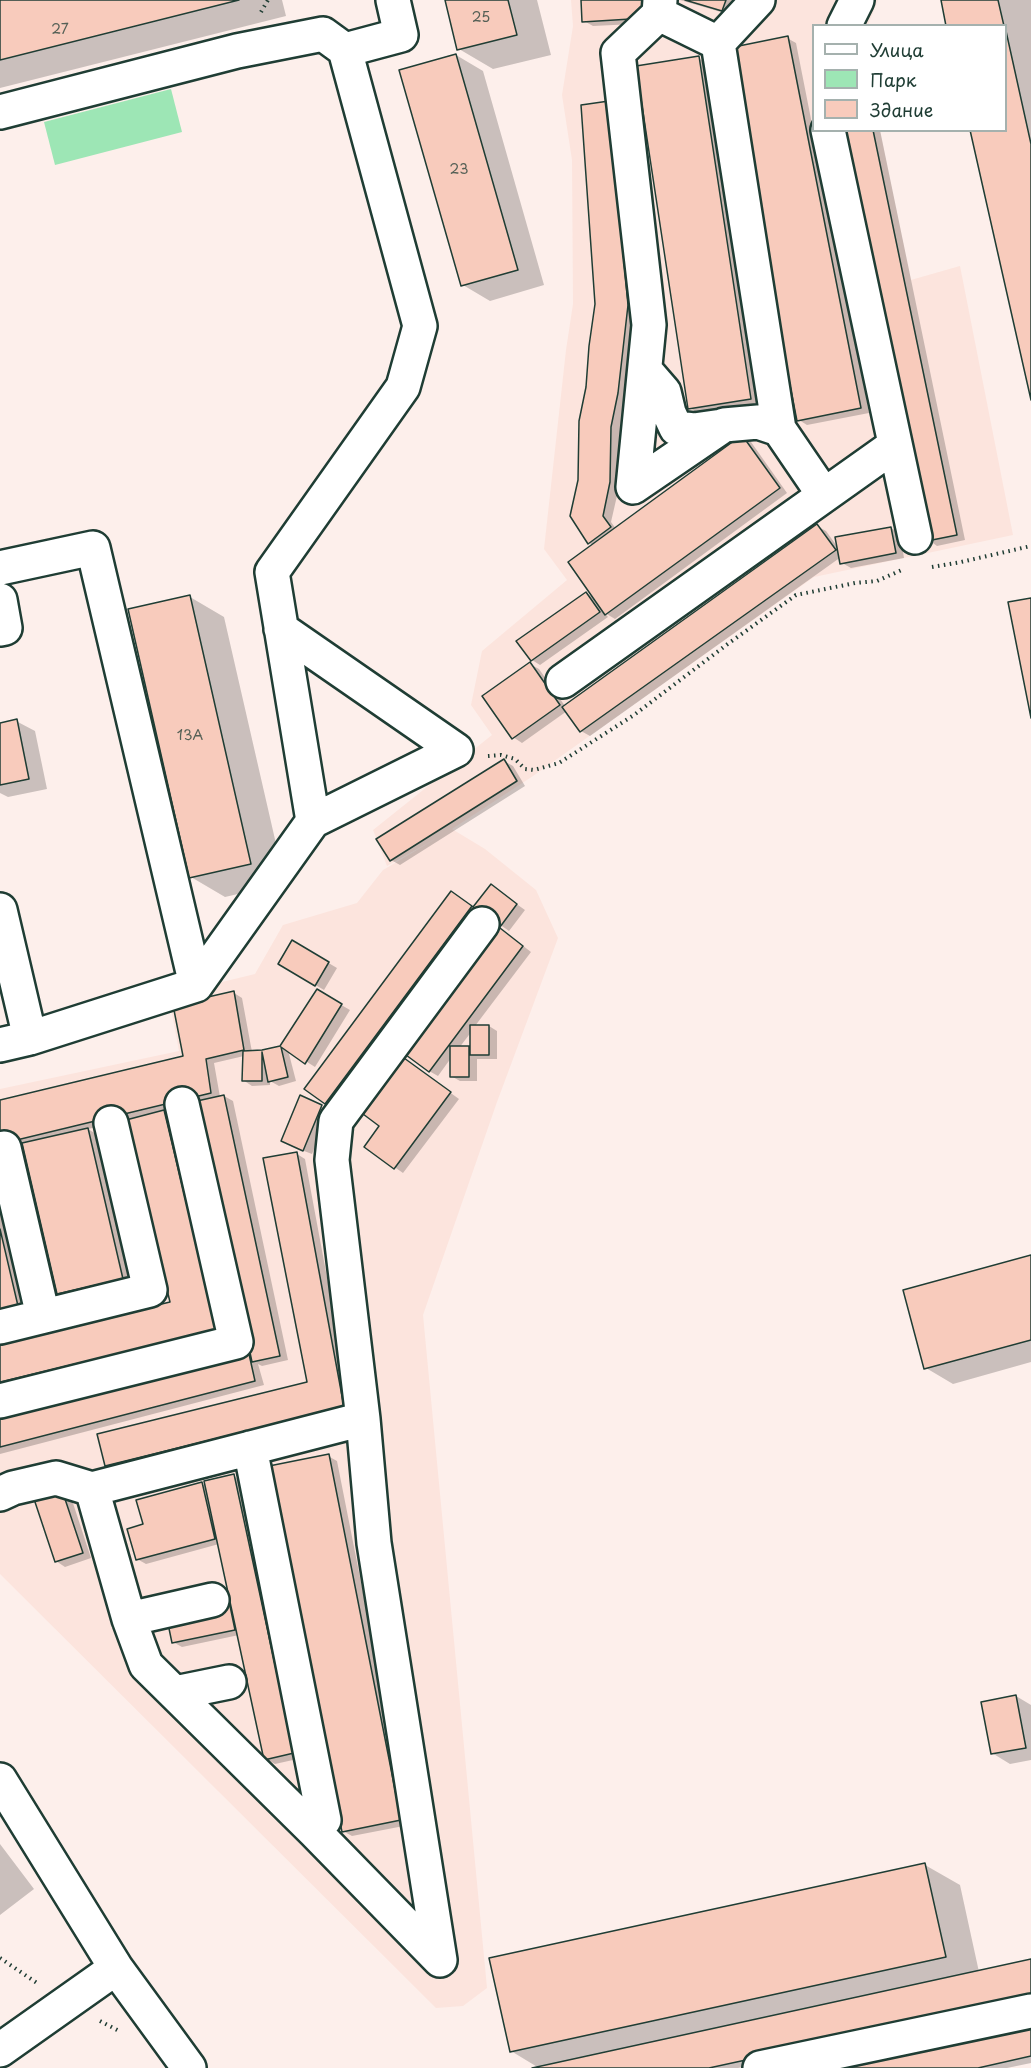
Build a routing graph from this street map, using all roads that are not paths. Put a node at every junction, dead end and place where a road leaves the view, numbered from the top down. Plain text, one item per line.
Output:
1 (393, 0) edge
2 (758, 0) edge
3 (856, 0) edge
4 (659, 7) edge
5 (845, 24) edge
6 (718, 43) junction
7 (345, 50) junction
8 (0, 112) edge
9 (828, 132) edge
10 (645, 370) junction
11 (724, 425) junction
12 (779, 429) junction
13 (895, 445) junction
14 (824, 495) junction
15 (916, 557) road end
16 (0, 568) edge
17 (0, 600) edge
18 (0, 629) edge
19 (282, 629) junction
20 (562, 681) dead end
21 (313, 821) junction
22 (0, 910) edge
23 (482, 924) dead end
24 (196, 985) junction
25 (15, 1042) edge
26 (182, 1104) dead end
27 (111, 1123) dead end
28 (4, 1148) dead end
29 (43, 1316) junction
30 (0, 1327) edge
31 (0, 1401) edge
32 (363, 1419) junction
33 (250, 1448) junction
34 (92, 1489) junction
35 (0, 1494) edge
36 (212, 1600) dead end
37 (129, 1619) junction
38 (228, 1682) dead end
39 (175, 1693) junction
40 (0, 1780) edge
41 (314, 1831) junction
42 (116, 1968) junction
43 (1031, 2011) edge
44 (0, 2050) edge
45 (189, 2068) edge
46 (760, 2068) edge

1 - 7 lane
2 - 6 lane
3 - 5 lane
4 - 6 lane
4 - 10 lane
6 - 12 lane
7 - 8 lane
7 - 19 lane
9 - 13 lane
10 - 11 lane
10 - 11 lane
11 - 12 lane
12 - 14 lane
13 - 14 lane
13 - 15 lane
14 - 20 lane
16 - 24 lane
17 - 18 lane
19 - 21 lane
19 - 21 lane
21 - 24 lane
22 - 25 lane
23 - 32 lane
24 - 25 lane
26 - 31 lane
27 - 29 lane
28 - 29 lane
29 - 30 lane
32 - 33 lane
32 - 41 lane
33 - 34 lane
33 - 41 lane
34 - 35 lane
34 - 37 lane
36 - 37 lane
37 - 39 lane
38 - 39 lane
39 - 41 lane
40 - 42 lane
42 - 44 lane
42 - 45 lane
43 - 46 lane

